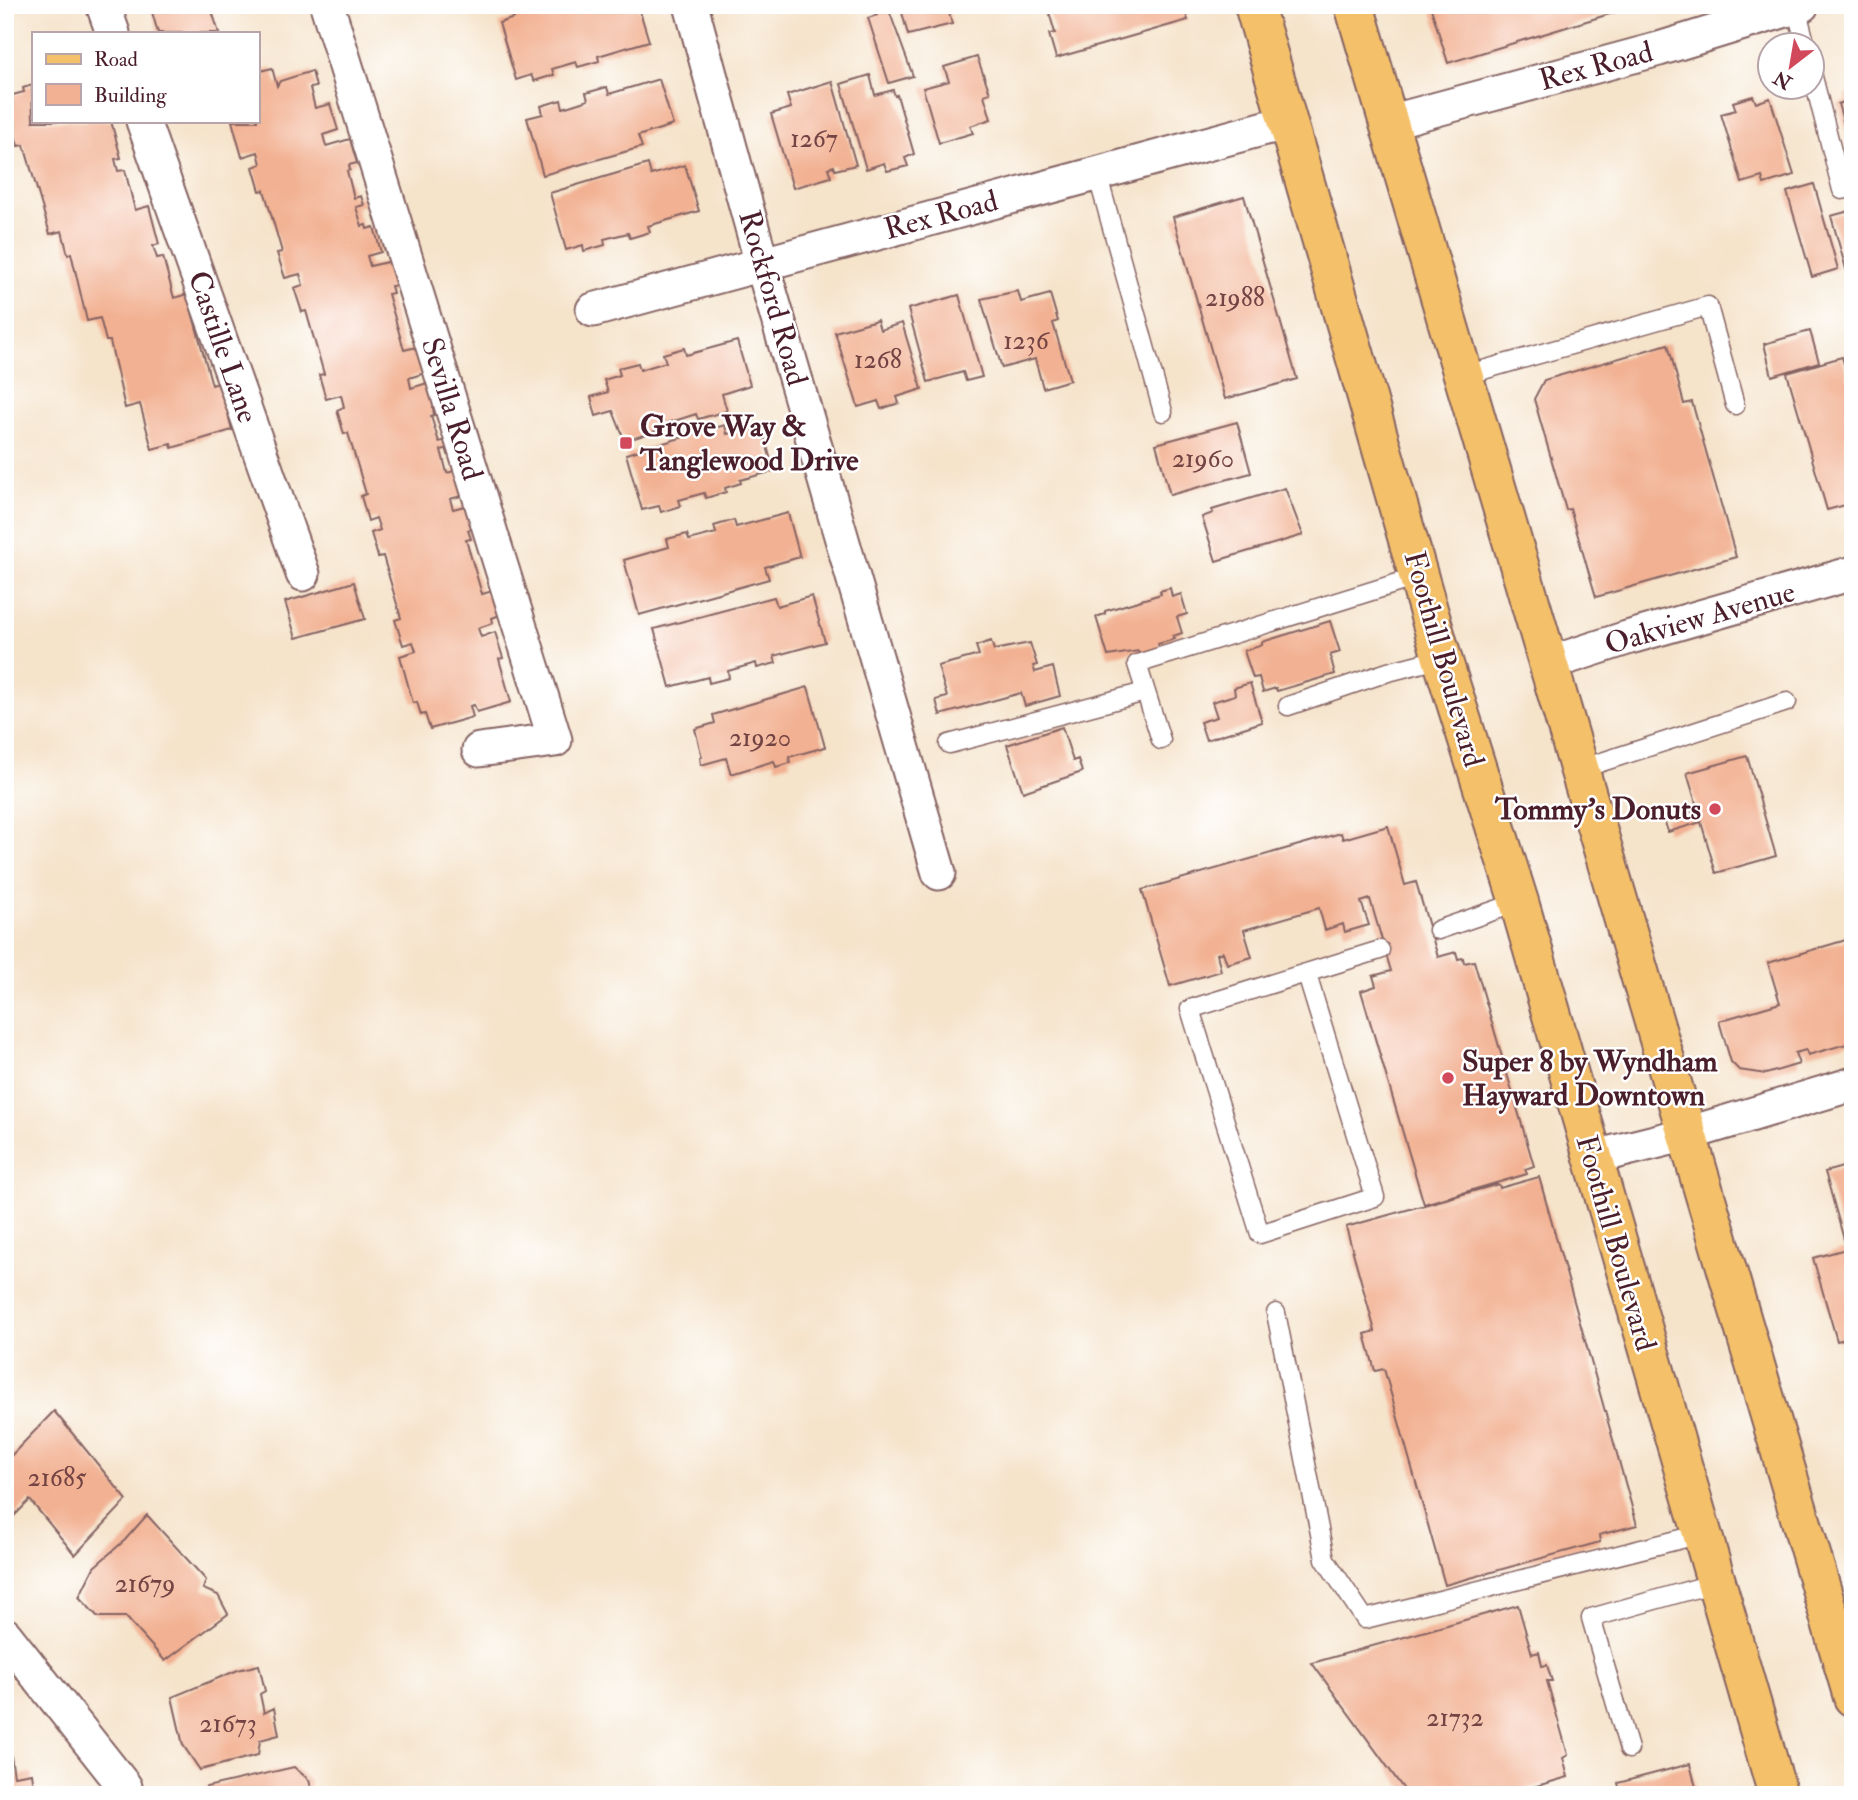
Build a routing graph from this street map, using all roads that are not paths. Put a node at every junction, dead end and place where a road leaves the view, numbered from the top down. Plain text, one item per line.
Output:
1 (103, 5) edge
2 (327, 5) edge
3 (691, 5) edge
4 (1254, 5) edge
5 (1354, 5) edge
6 (1799, 6) edge
7 (113, 32) edge
8 (1804, 32) edge
9 (1819, 102) edge
10 (143, 122) edge
11 (1289, 122) junction
12 (1389, 122) junction
13 (1097, 173) junction
14 (1853, 188) edge
15 (762, 264) junction
16 (593, 310) dead end
17 (1462, 376) junction
18 (1735, 405) dead end
19 (1163, 412) dead end
20 (303, 573) dead end
21 (1853, 573) edge
22 (1420, 576) junction
23 (1442, 659) junction
24 (1547, 664) junction
25 (1145, 692) junction
26 (1787, 702) dead end
27 (1288, 706) dead end
28 (1161, 740) dead end
29 (949, 744) dead end
30 (479, 750) dead end
31 (1577, 770) junction
32 (939, 873) dead end
33 (1519, 902) junction
34 (1438, 930) dead end
35 (1380, 950) dead end
36 (1307, 975) junction
37 (1853, 1084) edge
38 (1687, 1134) junction
39 (1591, 1158) junction
40 (1276, 1313) dead end
41 (1701, 1534) junction
42 (1715, 1583) junction
43 (5, 1635) edge
44 (1853, 1697) edge
45 (1629, 1749) dead end
46 (125, 1795) edge
47 (1778, 1795) edge

1 - 7 street
2 - 30 street, Sevilla Road
3 - 15 street, Rockford Road
4 - 11 main road, Foothill Boulevard
5 - 12 main road
6 - 8 lane
6 - 12 street, Rex Road
9 - 14 lane
10 - 20 street, Castille Lane
11 - 13 street, Rex Road
11 - 22 main road, Foothill Boulevard
12 - 17 main road
13 - 15 street, Rex Road
13 - 19 lane
15 - 16 street, Rex Road
15 - 32 street, Rockford Road
17 - 18 lane
17 - 24 main road
21 - 24 street, Oakview Avenue
22 - 23 main road, Foothill Boulevard
22 - 25 lane
23 - 27 lane
23 - 33 main road, Foothill Boulevard
24 - 31 main road
25 - 28 lane
25 - 29 lane
26 - 31 lane
31 - 38 main road
33 - 34 lane
33 - 39 main road, Foothill Boulevard
35 - 36 lane
36 - 36 lane
37 - 38 street
38 - 39 street
38 - 44 main road
39 - 41 main road, Foothill Boulevard
40 - 41 lane
41 - 42 main road, Foothill Boulevard
42 - 45 lane
42 - 47 main road, Foothill Boulevard
43 - 46 street

